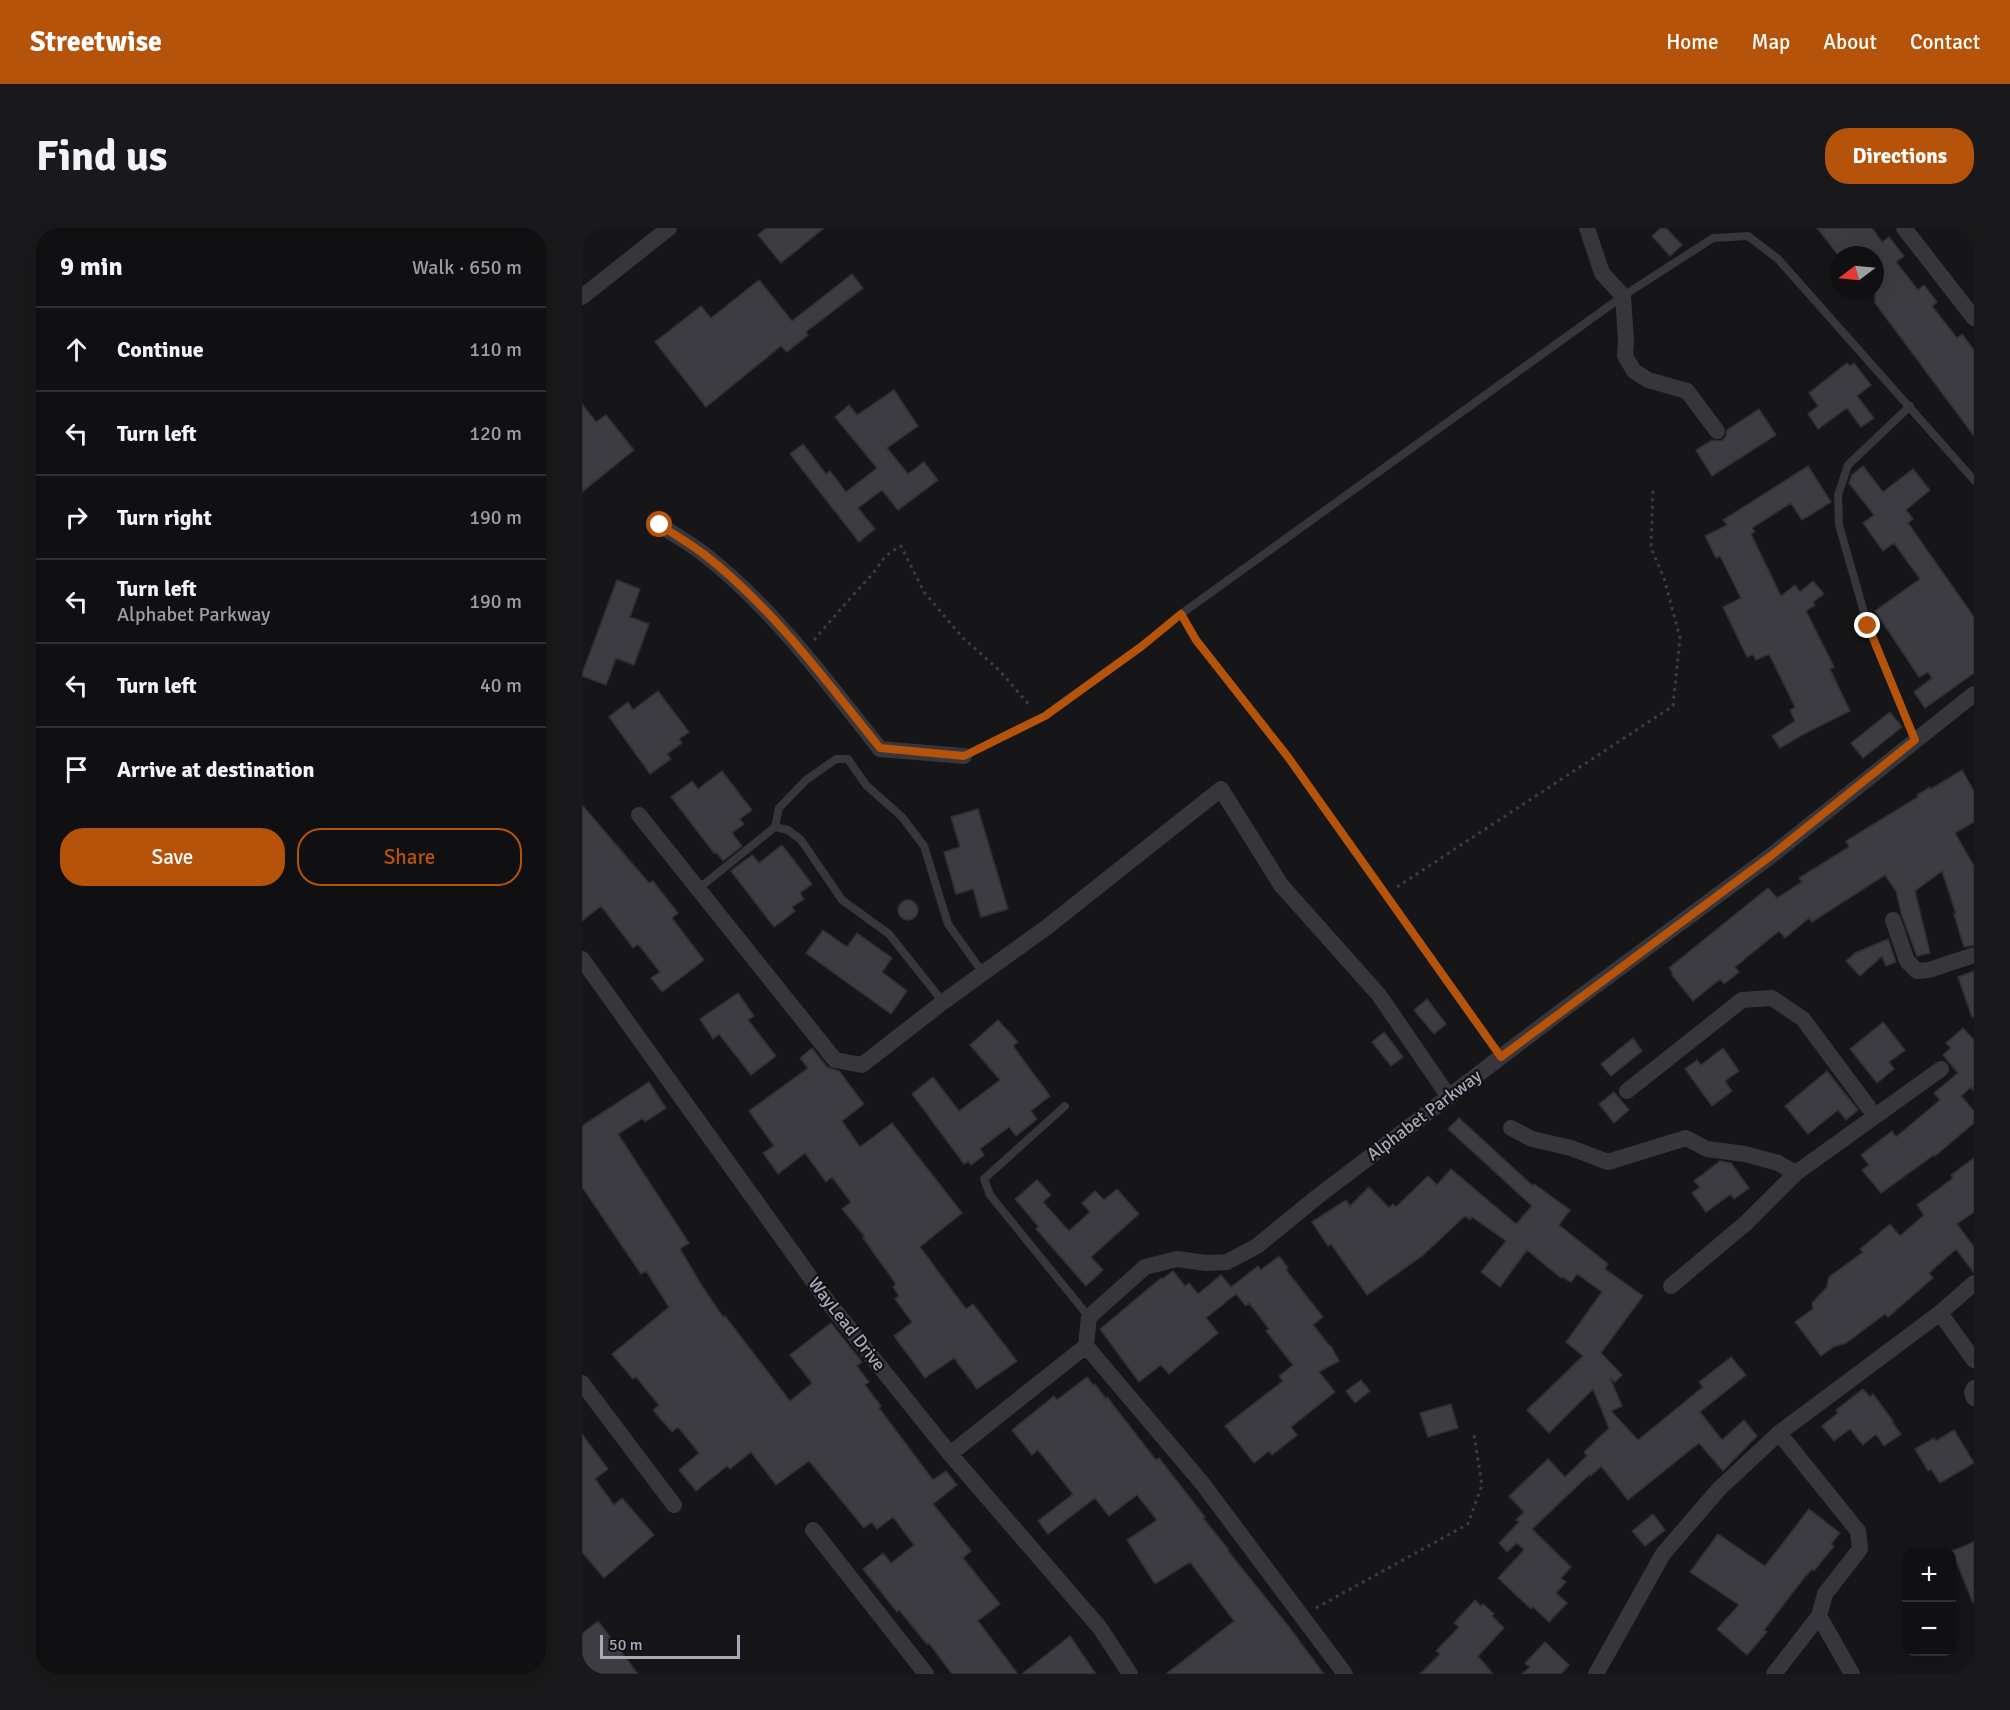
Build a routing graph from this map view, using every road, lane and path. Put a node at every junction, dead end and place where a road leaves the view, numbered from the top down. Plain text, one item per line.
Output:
1 (669, 228) edge
2 (1587, 228) edge
3 (1905, 228) edge
4 (1623, 296) junction
5 (582, 297) edge
6 (1974, 318) edge
7 (1910, 406) junction
8 (1717, 431) dead end
9 (1974, 480) edge
10 (1653, 488) dead end
11 (660, 525) dead end
12 (1181, 614) junction
13 (802, 652) junction
14 (1974, 694) edge
15 (1045, 716) junction
16 (1915, 740) junction
17 (964, 756) joint
18 (639, 814) dead end
19 (775, 827) junction
20 (698, 889) junction
21 (1386, 894) junction
22 (1893, 920) dead end
23 (1974, 955) edge
24 (582, 959) edge
25 (983, 973) junction
26 (943, 1002) junction
27 (1501, 1057) junction
28 (1941, 1069) dead end
29 (1627, 1091) dead end
30 (1449, 1096) junction
31 (1065, 1106) dead end
32 (1875, 1116) junction
33 (1511, 1128) dead end
34 (1796, 1173) junction
35 (1974, 1283) edge
36 (1671, 1286) dead end
37 (1940, 1313) junction
38 (1089, 1317) junction
39 (1086, 1346) junction
40 (1974, 1360) edge
41 (582, 1383) edge
42 (1974, 1388) edge
43 (1974, 1398) edge
44 (1779, 1433) junction
45 (1474, 1435) dead end
46 (950, 1454) junction
47 (674, 1505) dead end
48 (813, 1530) dead end
49 (1819, 1616) junction
50 (1301, 1617) junction
51 (926, 1674) edge
52 (1130, 1674) edge
53 (1345, 1674) edge
54 (1596, 1674) edge
55 (1774, 1674) edge
56 (1852, 1674) edge

1 - 5 street
2 - 4 street
3 - 6 street
4 - 7 lane
4 - 8 street
4 - 12 lane
7 - 9 lane
7 - 16 lane
10 - 21 path
11 - 13 street
12 - 15 lane
12 - 21 lane
13 - 15 path
13 - 17 street
14 - 16 street, Alphabet Parkway
15 - 17 lane
16 - 27 street, Alphabet Parkway
18 - 20 street
19 - 20 lane
19 - 25 lane
19 - 26 lane
20 - 26 street
21 - 27 lane
22 - 23 street
24 - 46 street, WayLead Drive
25 - 26 street
25 - 30 street
27 - 30 street, Alphabet Parkway
28 - 32 street
29 - 32 street
30 - 38 street, Alphabet Parkway
31 - 38 lane
32 - 34 street
33 - 34 street
34 - 36 street
35 - 37 street
37 - 40 street
37 - 44 street
38 - 39 street
39 - 46 street
39 - 50 street
41 - 47 street
42 - 43 street
44 - 49 street
44 - 54 street
45 - 50 path
46 - 52 street, WayLead Drive
48 - 51 street
49 - 55 street
49 - 56 street
50 - 53 street

